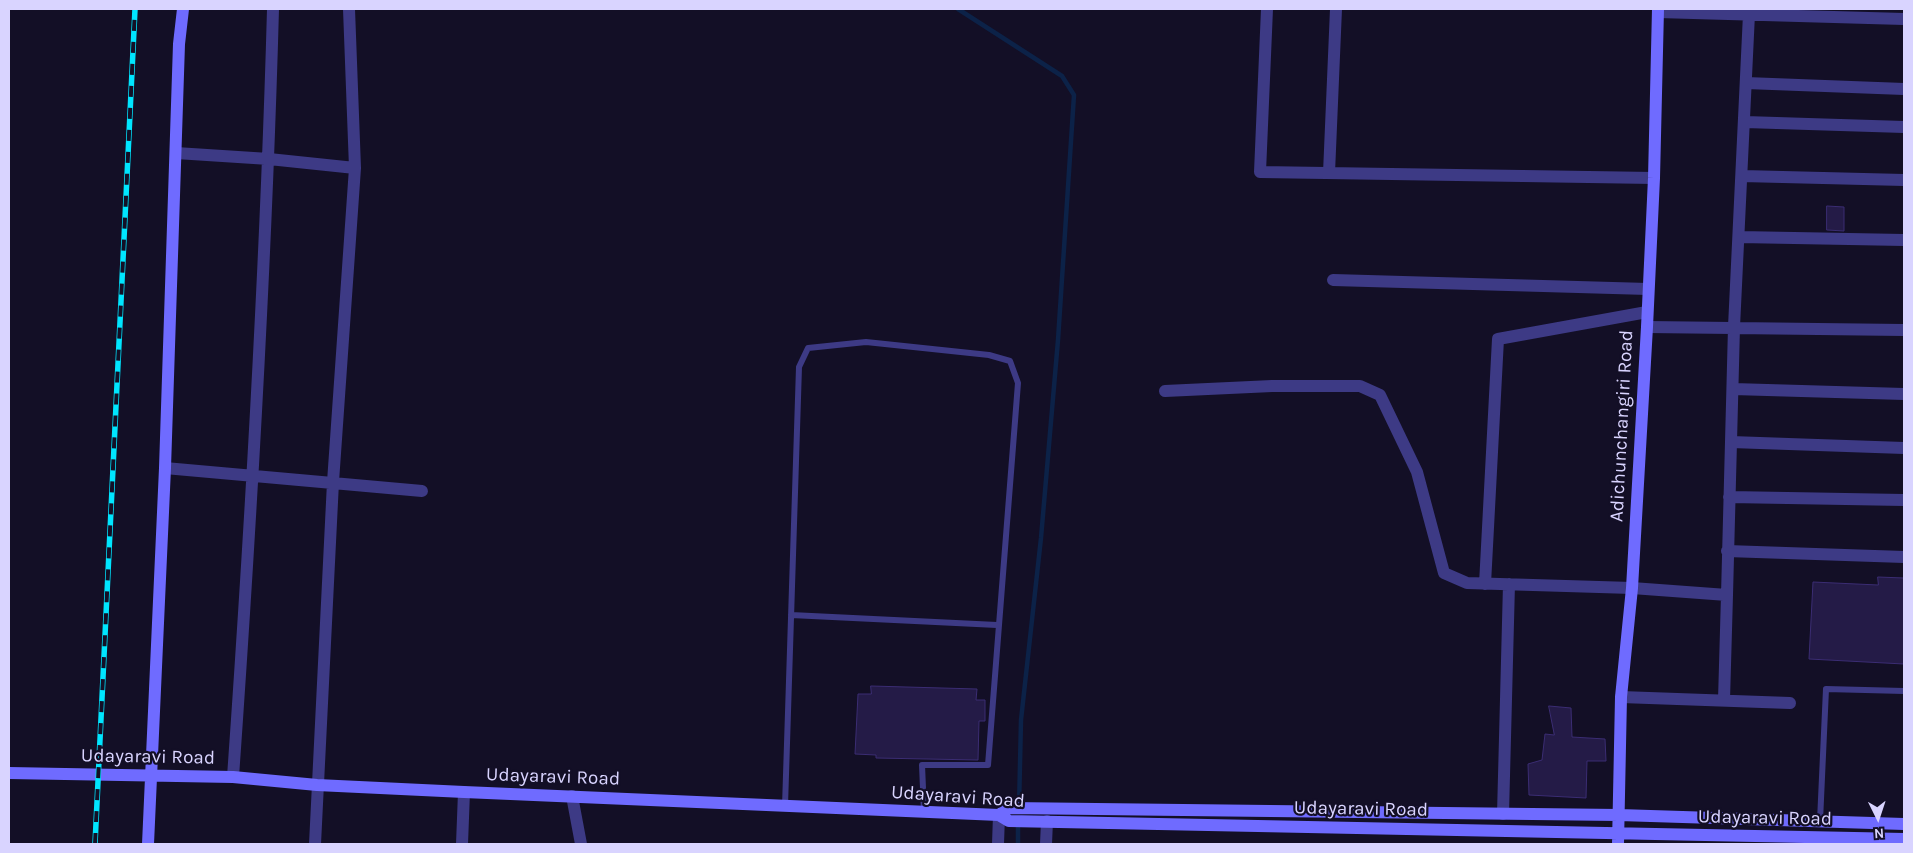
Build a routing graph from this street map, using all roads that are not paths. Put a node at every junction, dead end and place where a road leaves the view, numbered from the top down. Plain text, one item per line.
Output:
1 (183, 9) edge
2 (273, 9) edge
3 (349, 9) edge
4 (1267, 9) edge
5 (1336, 9) edge
6 (1658, 11) edge
7 (1750, 14) junction
8 (1904, 19) edge
9 (1746, 83) junction
10 (1904, 88) edge
11 (1744, 122) junction
12 (1904, 127) edge
13 (176, 153) junction
14 (269, 159) junction
15 (355, 168) junction
16 (1328, 173) junction
17 (1742, 176) junction
18 (1654, 178) junction
19 (1904, 180) edge
20 (1739, 237) junction
21 (1904, 240) edge
22 (1333, 280) dead end
23 (1648, 289) junction
24 (1647, 312) junction
25 (1646, 327) junction
26 (1734, 327) junction
27 (1904, 330) edge
28 (1733, 389) junction
29 (1165, 391) dead end
30 (1904, 394) edge
31 (1731, 442) junction
32 (1904, 448) edge
33 (165, 468) junction
34 (254, 475) junction
35 (333, 482) junction
36 (422, 491) dead end
37 (1729, 497) junction
38 (1904, 500) edge
39 (1727, 551) junction
40 (1904, 558) edge
41 (1485, 584) junction
42 (1509, 584) junction
43 (1632, 588) junction
44 (1727, 595) junction
45 (791, 615) junction
46 (998, 625) junction
47 (1904, 691) edge
48 (1620, 697) junction
49 (1724, 700) junction
50 (1790, 703) dead end
51 (9, 773) edge
52 (150, 776) junction
53 (233, 777) junction
54 (317, 784) junction
55 (464, 792) junction
56 (572, 796) junction
57 (785, 806) junction
58 (924, 812) junction
59 (1503, 814) junction
60 (1618, 815) junction
61 (1044, 817) junction
62 (1004, 818) junction
63 (1820, 821) junction
64 (1904, 824) edge
65 (1618, 839) edge
66 (1904, 839) edge
67 (1796, 841) edge
68 (148, 844) edge
69 (315, 844) edge
70 (462, 844) edge
71 (582, 844) edge
72 (998, 844) edge
73 (1046, 844) edge

1 - 13 street
2 - 14 street
3 - 15 street
4 - 16 street
5 - 16 street
6 - 7 street
6 - 18 street, Adichunchangiri Road
7 - 8 street
7 - 9 street
9 - 10 street
9 - 11 street
11 - 12 street
11 - 17 street
13 - 14 street
13 - 33 street
14 - 15 street
14 - 34 street
15 - 35 street
16 - 18 street
17 - 19 street
17 - 20 street
18 - 23 street, Adichunchangiri Road
20 - 21 street
20 - 26 street
22 - 23 street
23 - 24 street, Adichunchangiri Road
24 - 25 street, Adichunchangiri Road
24 - 41 street
25 - 26 street
25 - 43 street, Adichunchangiri Road
26 - 27 street
26 - 28 street
28 - 30 street
28 - 31 street
29 - 41 street
31 - 32 street
31 - 37 street
33 - 34 street
33 - 52 street
34 - 35 street
34 - 53 street
35 - 36 street
35 - 54 street
37 - 38 street
37 - 39 street
39 - 40 street
39 - 44 street
41 - 42 street
42 - 43 street
42 - 59 street
43 - 44 street
43 - 48 street, Adichunchangiri Road
44 - 49 street
45 - 46 lane
45 - 46 lane
45 - 57 lane
46 - 58 lane
47 - 63 lane
48 - 49 street
48 - 60 street, Adichunchangiri Road
49 - 50 street
51 - 52 street, Udayaravi Road
52 - 53 street, Udayaravi Road
52 - 68 street
53 - 54 street, Udayaravi Road
54 - 55 street, Udayaravi Road
54 - 69 street
55 - 56 street, Udayaravi Road
55 - 70 street
56 - 57 street, Udayaravi Road
56 - 71 street
57 - 58 street, Udayaravi Road
58 - 62 street, Udayaravi Road
59 - 60 street, Udayaravi Road
59 - 61 street, Udayaravi Road
60 - 63 street, Udayaravi Road
60 - 65 street, Adichunchangiri Road
61 - 62 street, Udayaravi Road
61 - 62 street
61 - 65 street, Udayaravi Road
61 - 73 street
62 - 72 street
63 - 64 street, Udayaravi Road
65 - 67 street, Udayaravi Road
66 - 67 street, Udayaravi Road

